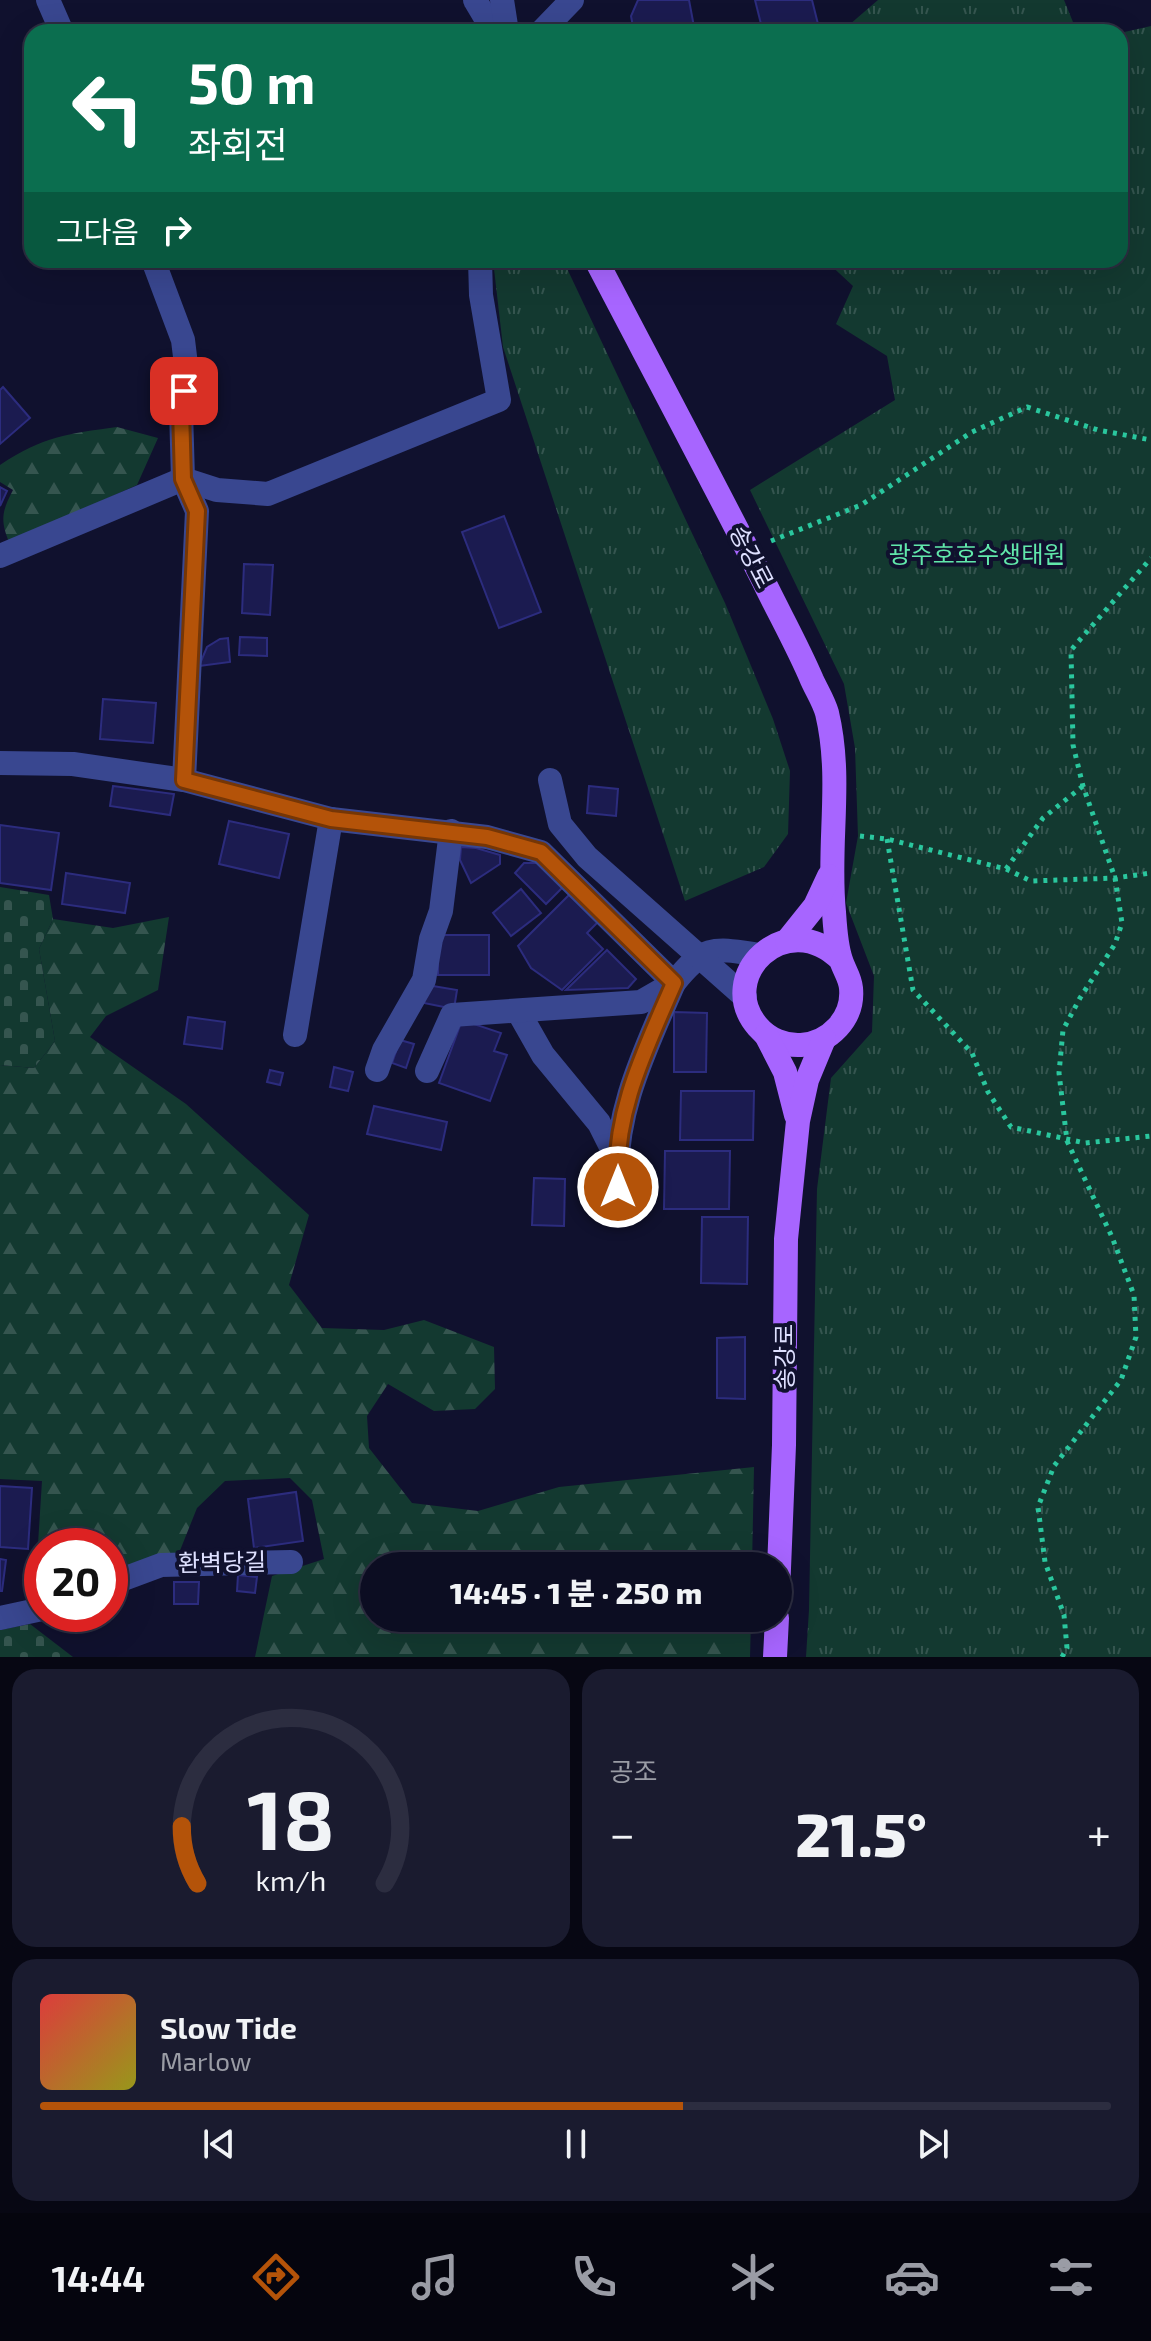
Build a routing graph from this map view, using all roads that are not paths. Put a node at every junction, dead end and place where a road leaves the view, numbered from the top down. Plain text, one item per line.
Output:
1 (48, 0) edge
2 (475, 0) edge
3 (502, 0) edge
4 (572, 0) edge
5 (58, 24) edge
6 (489, 24) edge
7 (506, 24) edge
8 (549, 24) edge
9 (156, 268) edge
10 (480, 268) edge
11 (600, 268) edge
12 (183, 479) junction
13 (0, 556) edge
14 (0, 763) edge
15 (184, 780) junction
16 (550, 780) dead end
17 (331, 819) junction
18 (451, 831) junction
19 (831, 874) junction
20 (787, 941) junction
21 (699, 955) junction
22 (760, 955) junction
23 (841, 960) junction
24 (674, 983) junction
25 (745, 997) junction
26 (518, 1011) junction
27 (295, 1035) dead end
28 (766, 1035) junction
29 (824, 1039) junction
30 (377, 1070) dead end
31 (427, 1071) dead end
32 (798, 1121) junction
33 (616, 1157) junction
34 (618, 1187) dead end
35 (780, 1552) edge
36 (291, 1562) dead end
37 (128, 1577) edge
38 (24, 1613) edge
39 (0, 1618) edge
40 (776, 1632) edge
41 (775, 1657) edge

1 - 5 street
2 - 6 street
3 - 7 street
4 - 8 street
9 - 12 street
10 - 12 street
11 - 19 main road, 송강로
12 - 13 street
12 - 15 street
14 - 15 street
15 - 17 street
16 - 21 street
17 - 18 street
17 - 27 street
18 - 24 street
18 - 30 street
19 - 20 main road, 송강로
19 - 23 main road, 송강로
20 - 22 main road, 송강로
20 - 23 main road
21 - 22 street
21 - 24 street
21 - 25 street
22 - 25 main road
23 - 29 main road, 송강로
24 - 26 street
24 - 33 street
25 - 28 main road, 송강로
26 - 31 street
26 - 33 street
28 - 29 main road
28 - 32 main road, 송강로
29 - 32 main road, 송강로
32 - 35 main road, 송강로
33 - 34 street
36 - 37 street, 환벽당길
38 - 39 street
40 - 41 main road

